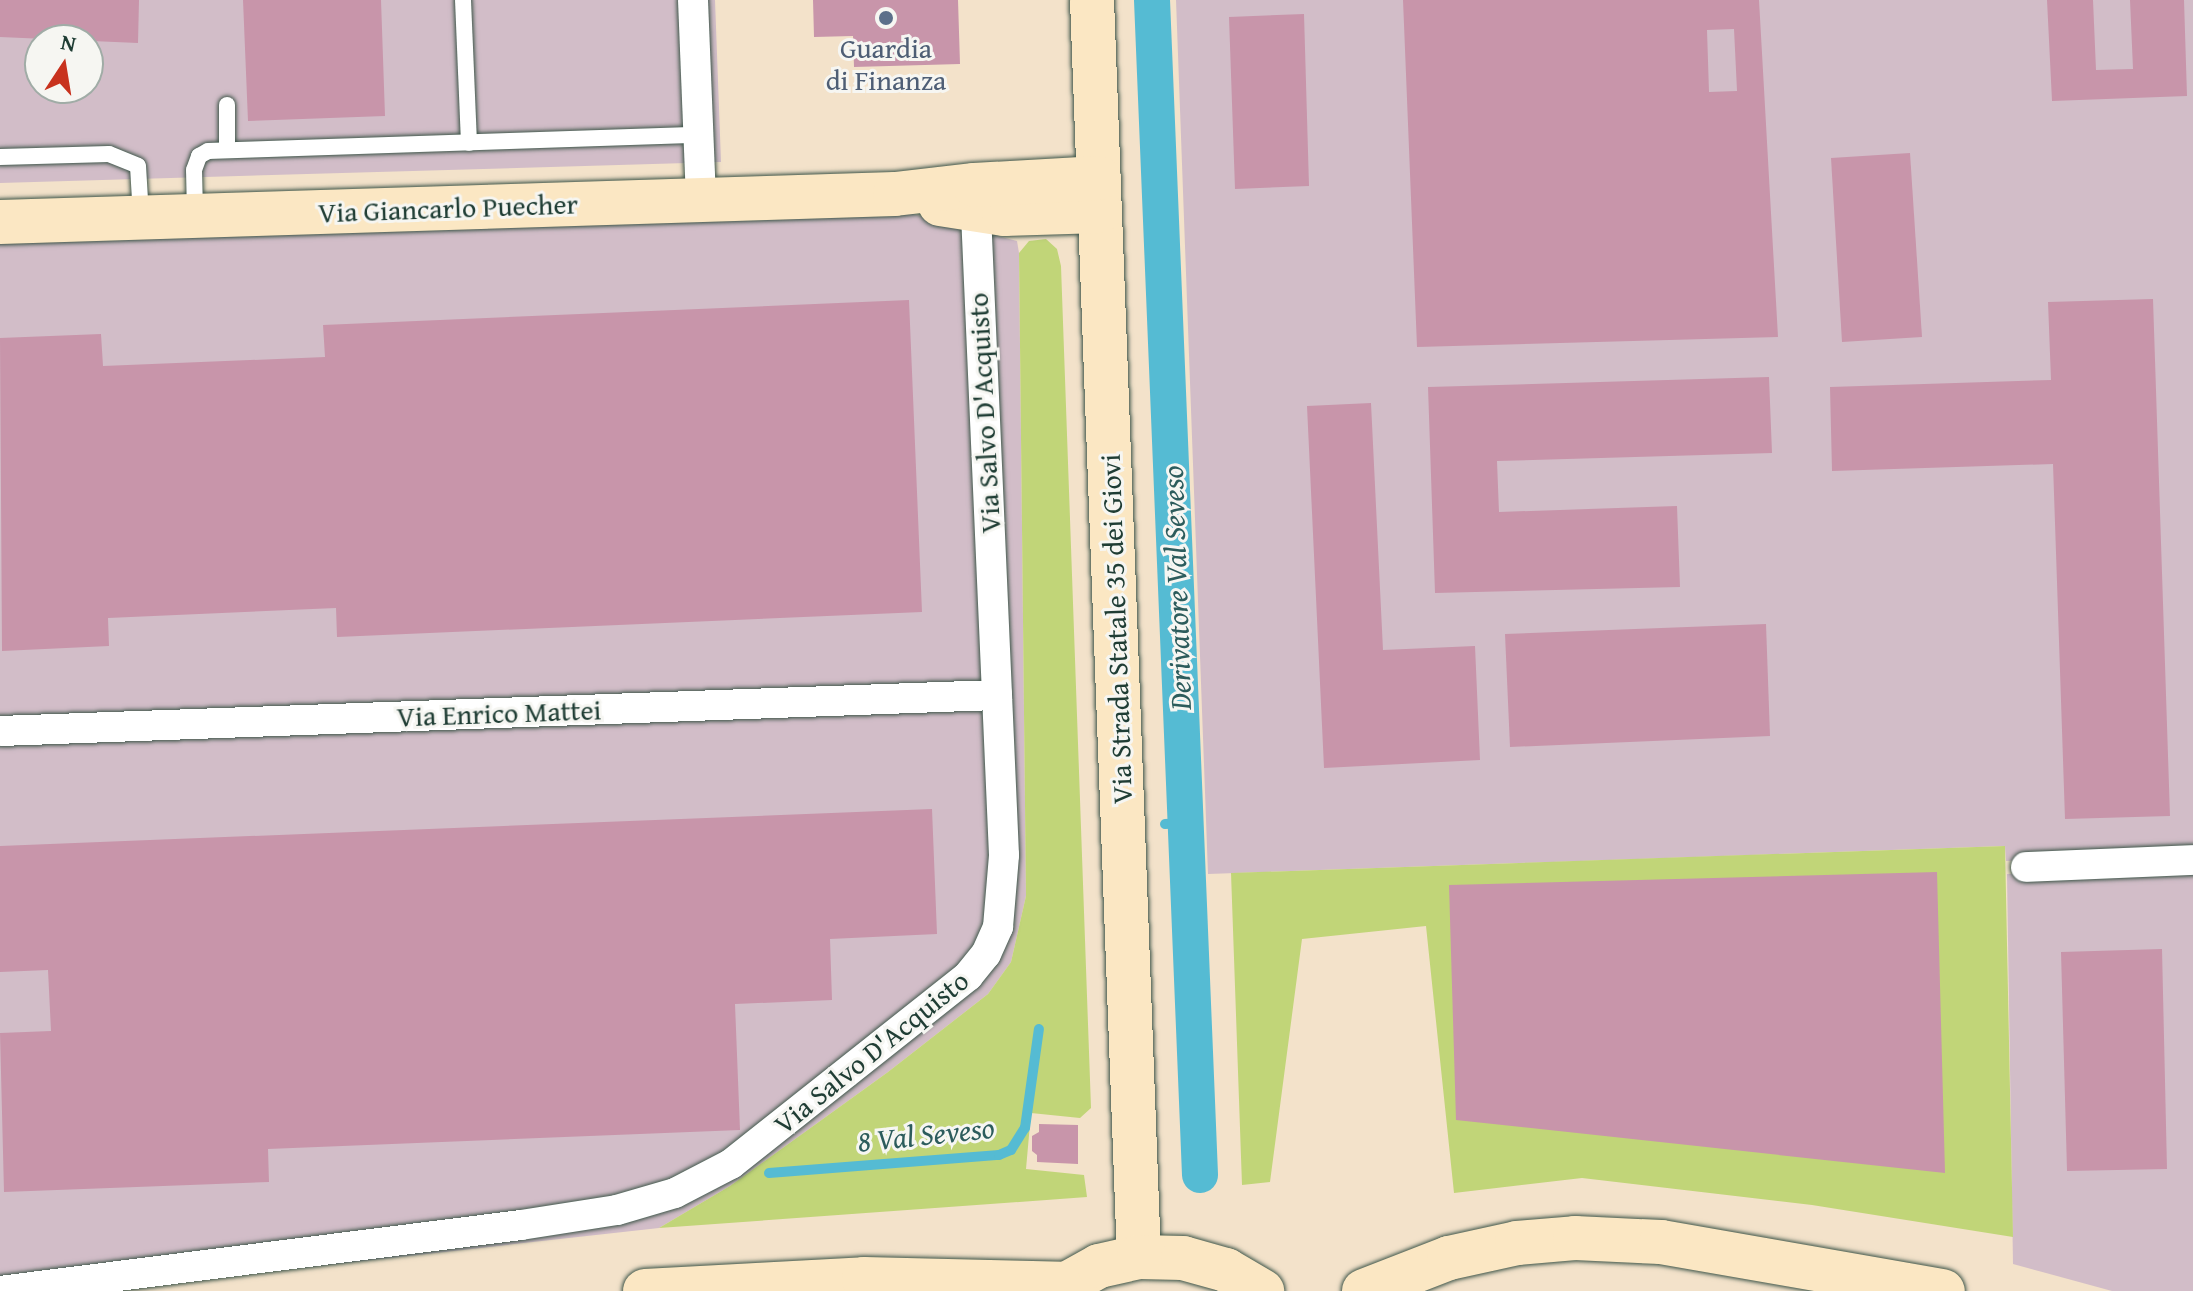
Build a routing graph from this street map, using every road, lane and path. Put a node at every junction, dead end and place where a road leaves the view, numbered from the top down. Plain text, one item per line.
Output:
1 (463, 0) edge
2 (693, 0) edge
3 (1092, 0) edge
4 (227, 105) dead end
5 (698, 135) junction
6 (469, 143) junction
7 (227, 150) junction
8 (0, 157) edge
9 (1100, 195) junction
10 (975, 198) junction
11 (701, 200) junction
12 (195, 216) junction
13 (141, 218) junction
14 (0, 222) edge
15 (997, 695) junction
16 (0, 731) edge
17 (2193, 860) edge
18 (2026, 867) dead end
19 (1139, 1257) junction
20 (955, 1286) edge
21 (1058, 1288) edge
22 (0, 1291) edge
23 (645, 1291) edge
24 (1262, 1291) edge
25 (1364, 1291) edge
26 (1943, 1291) edge

1 - 6 lane
2 - 5 street
3 - 9 main road, Via Strada Statale 35 dei Giovi
4 - 7 lane
5 - 6 lane
5 - 11 street
6 - 7 lane
7 - 12 lane
8 - 13 lane
9 - 10 main road, Via Giancarlo Puecher
9 - 19 main road, Via Strada Statale 35 dei Giovi
10 - 11 main road, Via Giancarlo Puecher
10 - 15 street, Via Salvo D'Acquisto
11 - 12 main road, Via Giancarlo Puecher
12 - 13 main road, Via Giancarlo Puecher
13 - 14 main road, Via Giancarlo Puecher
15 - 16 street, Via Enrico Mattei
15 - 22 street, Via Salvo D'Acquisto
17 - 18 street
19 - 21 main road
19 - 24 main road
20 - 21 main road
20 - 23 main road
25 - 26 main road

